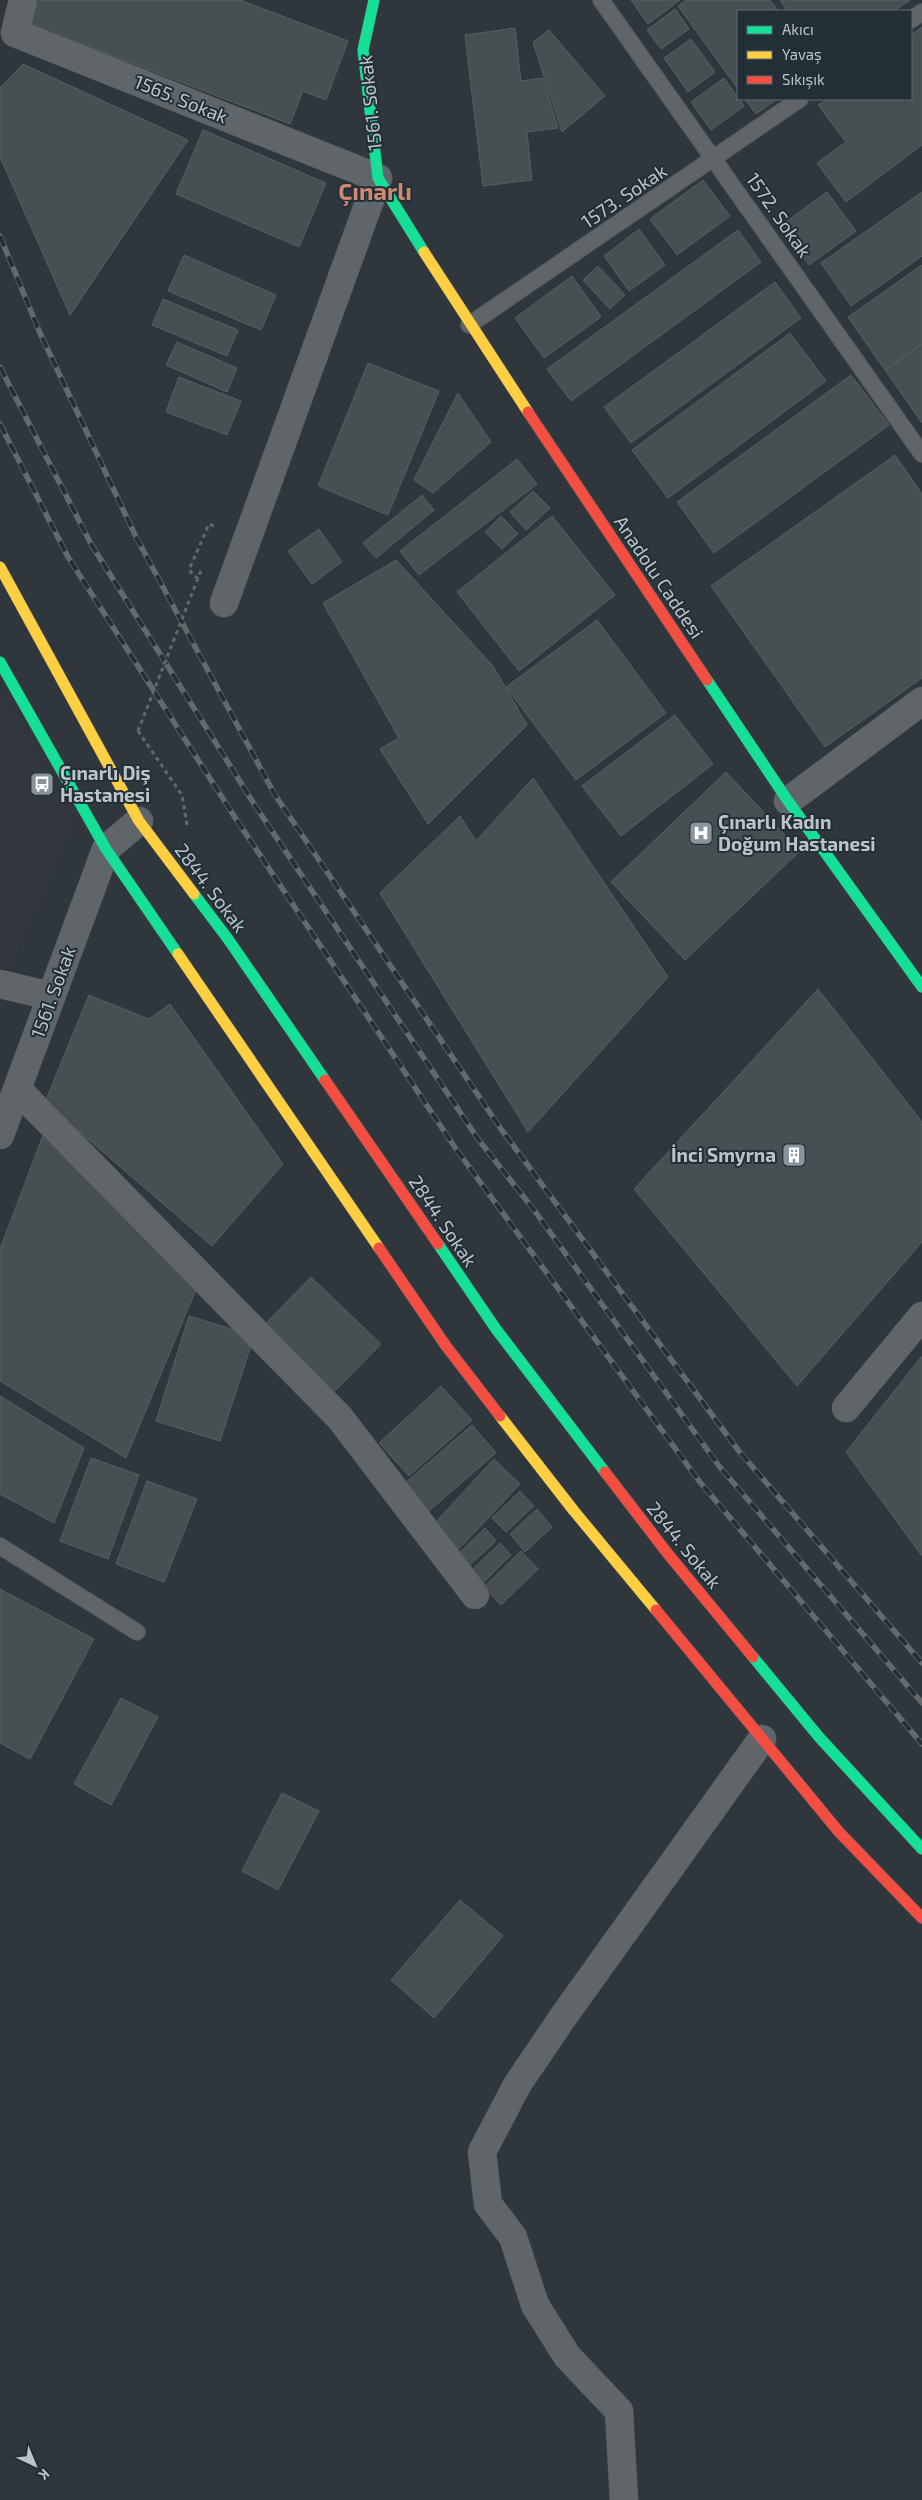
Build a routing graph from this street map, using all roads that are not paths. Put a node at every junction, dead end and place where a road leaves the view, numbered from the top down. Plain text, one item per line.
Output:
1 (23, 0) edge
2 (374, 0) edge
3 (601, 0) edge
4 (799, 100) edge
5 (715, 159) junction
6 (378, 178) junction
7 (469, 325) junction
8 (922, 454) edge
9 (0, 567) edge
10 (224, 603) dead end
11 (0, 662) edge
12 (922, 701) edge
13 (788, 800) junction
14 (139, 821) junction
15 (106, 848) junction
16 (0, 984) edge
17 (922, 987) edge
18 (52, 996) junction
19 (17, 1089) junction
20 (0, 1135) edge
21 (922, 1316) edge
22 (846, 1408) dead end
23 (0, 1546) edge
24 (476, 1595) dead end
25 (137, 1632) dead end
26 (762, 1739) junction
27 (922, 1849) edge
28 (922, 1918) edge
29 (624, 2500) edge

1 - 6 street, 1565. Sokak
2 - 6 main road, 1561. Sokak
3 - 5 lane, 1572. Sokak
4 - 5 lane, 1573. Sokak
5 - 7 lane, 1573. Sokak
5 - 8 lane, 1572. Sokak
6 - 7 main road, Anadolu Caddesi
6 - 10 street
7 - 13 main road, Anadolu Caddesi
9 - 14 main road, 2844. Sokak
11 - 15 main road
12 - 13 street
13 - 17 main road, Anadolu Caddesi
14 - 15 street
14 - 27 main road, 2844. Sokak
15 - 18 street, 1561. Sokak
15 - 26 main road
16 - 18 street
18 - 19 street, 1561. Sokak
19 - 20 street, 1561. Sokak
19 - 24 street
21 - 22 street
23 - 25 lane
26 - 28 main road
26 - 29 street

